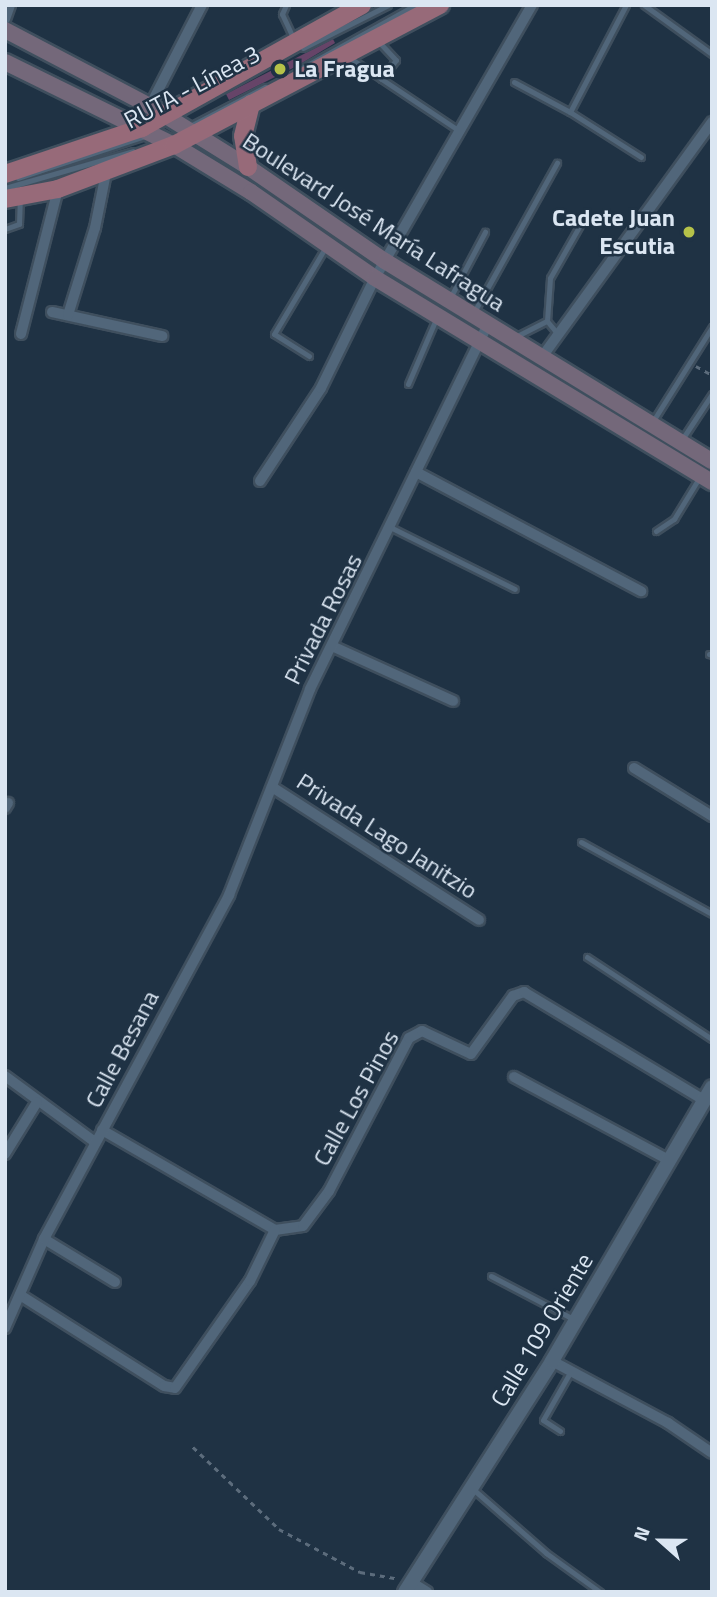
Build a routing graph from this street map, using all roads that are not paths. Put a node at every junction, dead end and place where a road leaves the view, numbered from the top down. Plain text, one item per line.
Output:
1 (10, 5) edge
2 (202, 5) edge
3 (286, 5) edge
4 (362, 5) edge
5 (388, 5) edge
6 (415, 5) edge
7 (440, 5) edge
8 (532, 5) edge
9 (626, 5) edge
10 (644, 5) edge
11 (5, 19) edge
12 (5, 30) edge
13 (376, 38) junction
14 (295, 41) junction
15 (712, 54) edge
16 (345, 55) junction
17 (5, 62) edge
18 (381, 79) junction
19 (514, 82) dead end
20 (251, 104) junction
21 (150, 106) junction
22 (570, 112) junction
23 (712, 122) edge
24 (180, 125) junction
25 (461, 132) junction
26 (158, 137) junction
27 (641, 157) dead end
28 (556, 163) dead end
29 (248, 167) junction
30 (106, 173) junction
31 (5, 174) edge
32 (5, 181) edge
33 (58, 189) junction
34 (10, 195) edge
35 (580, 225) dead end
36 (5, 229) edge
37 (485, 232) dead end
38 (327, 245) junction
39 (385, 261) junction
40 (375, 278) junction
41 (449, 300) junction
42 (52, 312) dead end
43 (68, 315) junction
44 (473, 315) junction
45 (437, 316) junction
46 (547, 321) junction
47 (488, 324) junction
48 (712, 327) edge
49 (21, 334) dead end
50 (558, 334) junction
51 (162, 336) dead end
52 (512, 338) junction
53 (480, 341) junction
54 (309, 356) dead end
55 (542, 357) junction
56 (408, 384) dead end
57 (712, 394) edge
58 (651, 424) junction
59 (681, 442) junction
60 (712, 461) edge
61 (416, 472) junction
62 (706, 478) edge
63 (260, 481) dead end
64 (391, 528) junction
65 (656, 531) dead end
66 (514, 589) dead end
67 (641, 591) dead end
68 (331, 646) junction
69 (453, 701) dead end
70 (634, 768) dead end
71 (272, 788) junction
72 (712, 816) edge
73 (581, 842) dead end
74 (712, 914) edge
75 (479, 919) dead end
76 (587, 957) dead end
77 (712, 1039) edge
78 (5, 1076) edge
79 (514, 1077) dead end
80 (708, 1093) edge
81 (37, 1102) junction
82 (102, 1130) junction
83 (95, 1142) junction
84 (5, 1154) edge
85 (669, 1160) junction
86 (275, 1230) junction
87 (44, 1240) junction
88 (491, 1276) dead end
89 (115, 1282) dead end
90 (20, 1295) junction
91 (576, 1321) junction
92 (5, 1328) edge
93 (552, 1361) junction
94 (571, 1371) junction
95 (560, 1431) dead end
96 (712, 1453) edge
97 (471, 1488) junction
98 (408, 1587) edge
99 (427, 1592) edge
100 (600, 1592) edge

1 - 11 street
2 - 21 street
3 - 14 lane
4 - 14 main road
5 - 24 lane, RUTA - Línea 3
6 - 24 lane
7 - 13 main road
8 - 25 street
9 - 22 lane
10 - 15 lane
12 - 21 main road, Boulevard José María Lafragua
13 - 16 main road
13 - 18 lane
14 - 24 main road
16 - 18 lane
16 - 20 main road
17 - 26 main road, Boulevard José María Lafragua
18 - 25 lane
19 - 22 lane
20 - 24 main road
20 - 29 main road
21 - 24 main road, Boulevard José María Lafragua
22 - 27 lane
23 - 50 street
24 - 26 main road
24 - 26 main road
24 - 29 main road, Boulevard José María Lafragua
25 - 39 street
26 - 30 main road
26 - 31 main road
26 - 32 lane, RUTA - Línea 3
26 - 34 lane
26 - 38 main road, Boulevard José María Lafragua
28 - 44 lane
29 - 39 main road, Boulevard José María Lafragua
30 - 33 main road
30 - 43 street
33 - 34 main road
33 - 49 street
34 - 36 lane
35 - 46 lane
37 - 41 lane
38 - 40 main road, Boulevard José María Lafragua
38 - 54 lane
39 - 40 street
39 - 41 main road, Boulevard José María Lafragua
40 - 45 main road, Boulevard José María Lafragua
40 - 63 street
41 - 44 main road, Boulevard José María Lafragua
42 - 43 street
43 - 51 street
44 - 47 main road, Boulevard José María Lafragua
45 - 53 main road, Boulevard José María Lafragua
45 - 56 lane
46 - 50 lane
46 - 52 lane
47 - 52 main road, Boulevard José María Lafragua
47 - 53 street, Privada Rosas
48 - 58 lane
50 - 55 street
52 - 55 main road, Boulevard José María Lafragua
53 - 61 street, Privada Rosas
53 - 62 main road, Boulevard José María Lafragua
55 - 58 main road, Boulevard José María Lafragua
57 - 59 lane
58 - 59 main road, Boulevard José María Lafragua
59 - 60 main road, Boulevard José María Lafragua
61 - 64 street, Privada Rosas
61 - 67 street
62 - 65 lane
64 - 66 lane
64 - 68 street, Privada Rosas
68 - 69 street
68 - 71 street, Privada Rosas
70 - 72 street
71 - 75 street, Privada Lago Janitzio
71 - 82 street, Calle Besana
73 - 74 lane
76 - 77 lane
78 - 81 street
79 - 85 street
80 - 85 street, Calle 109 Oriente
80 - 86 street, Calle Los Pinos
81 - 83 street
81 - 84 street
82 - 83 street, Calle Besana
82 - 86 street
83 - 87 street, Calle Besana
85 - 91 street, Calle 109 Oriente
86 - 90 street
87 - 89 street
87 - 90 street, Calle Besana
88 - 91 lane
90 - 92 street, Calle Besana
91 - 93 street, Calle 109 Oriente
93 - 94 street
93 - 97 street, Calle 109 Oriente
94 - 95 lane
94 - 96 street
97 - 98 street, Calle 109 Oriente
97 - 100 lane
98 - 99 street

